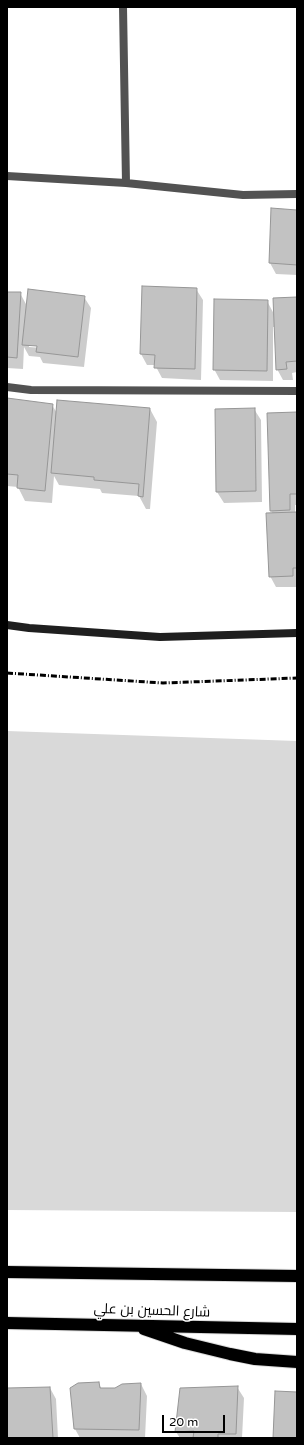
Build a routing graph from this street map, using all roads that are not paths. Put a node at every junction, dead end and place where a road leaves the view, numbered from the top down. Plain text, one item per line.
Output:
1 (123, 7) edge
2 (7, 176) edge
3 (126, 183) junction
4 (297, 194) edge
5 (7, 387) edge
6 (297, 391) edge
7 (7, 625) edge
8 (297, 633) edge
9 (7, 1272) edge
10 (297, 1276) edge
11 (7, 1323) edge
12 (132, 1325) junction
13 (297, 1329) edge
14 (297, 1362) edge

1 - 3 street
2 - 3 street
3 - 4 street
5 - 6 street
7 - 8 street
9 - 10 highway
11 - 12 highway, شارع الحسين بن علي
12 - 13 highway, شارع الحسين بن علي
12 - 14 highway

